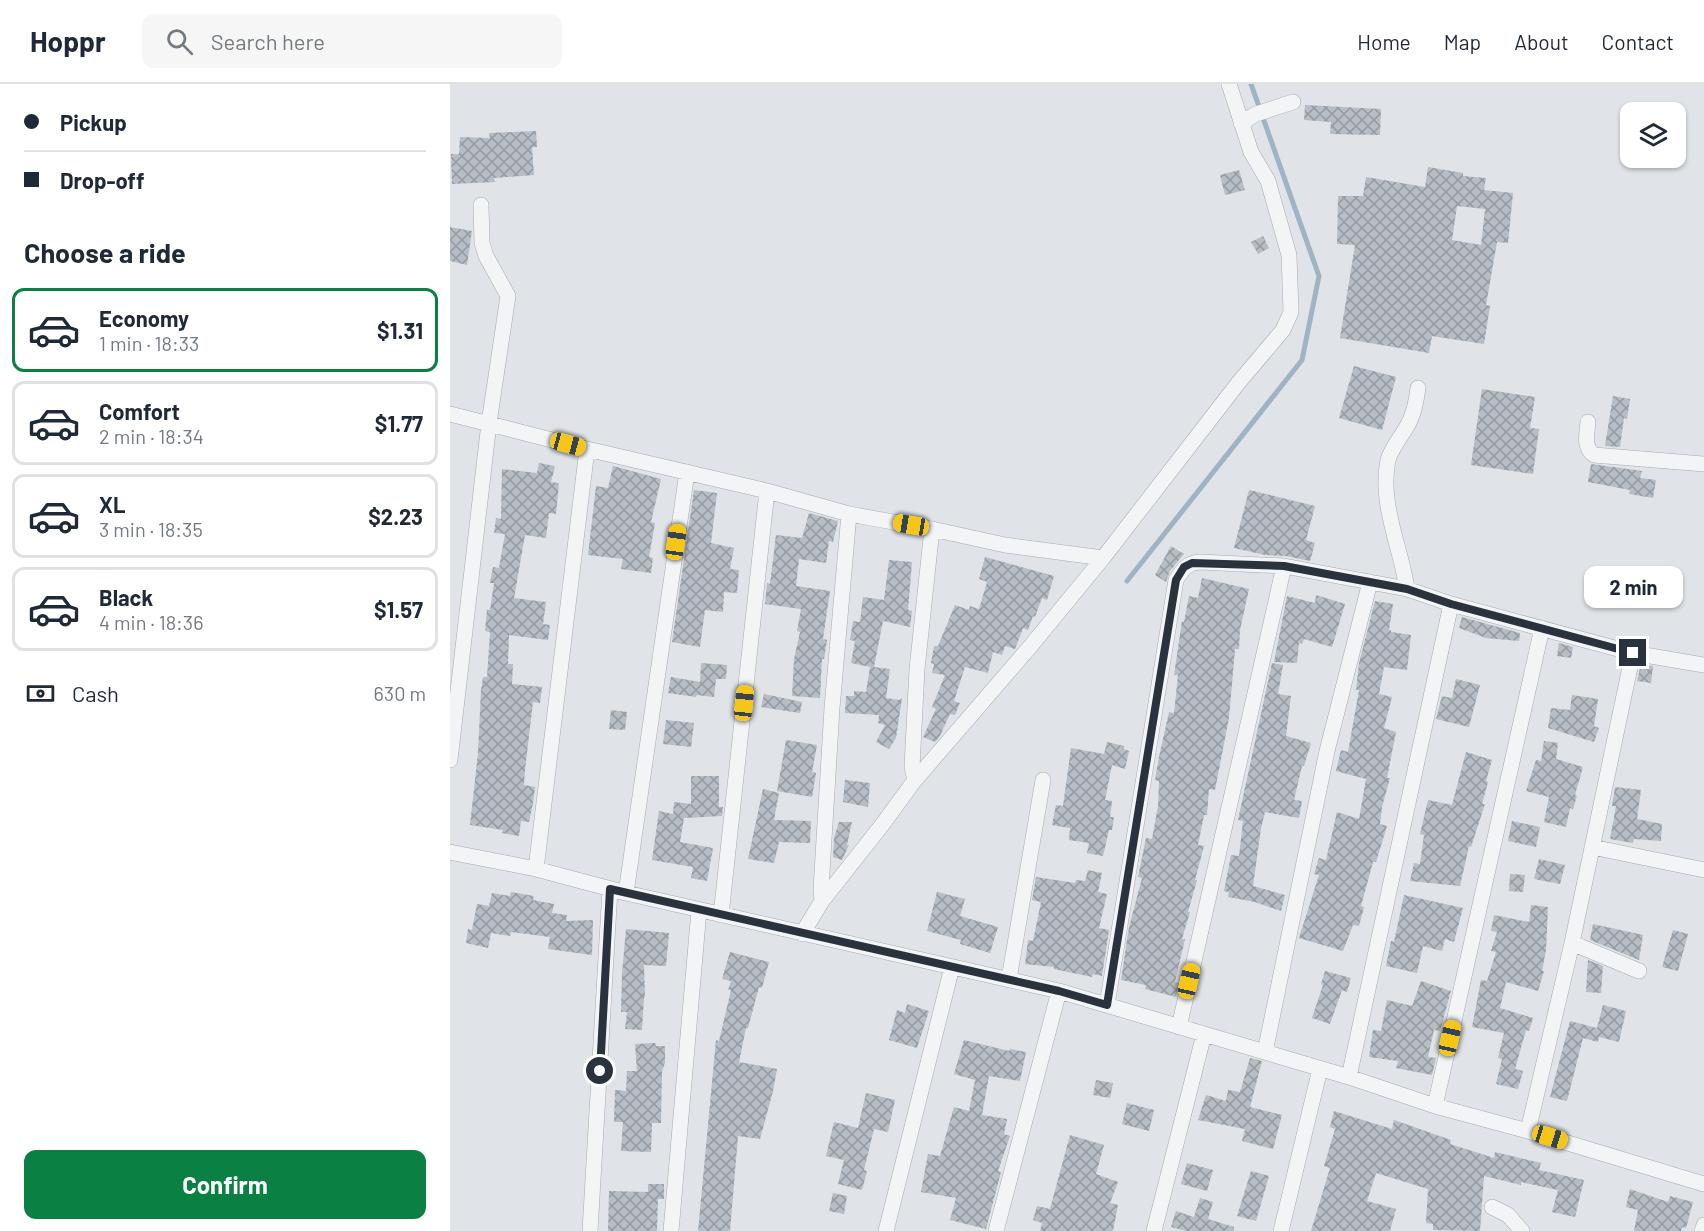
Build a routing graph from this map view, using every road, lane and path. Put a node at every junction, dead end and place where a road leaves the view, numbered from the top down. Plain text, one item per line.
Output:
1 (1229, 84) edge
2 (1293, 102) dead end
3 (1241, 123) junction
4 (482, 205) dead end
5 (1418, 388) dead end
6 (450, 414) edge
7 (1588, 422) dead end
8 (489, 423) junction
9 (587, 449) junction
10 (1704, 464) edge
11 (687, 472) junction
12 (767, 491) junction
13 (849, 514) junction
14 (932, 529) junction
15 (1102, 558) junction
16 (1284, 566) junction
17 (1370, 582) junction
18 (1407, 589) junction
19 (1451, 604) junction
20 (1542, 628) junction
21 (1633, 653) junction
22 (1704, 665) edge
23 (450, 760) edge
24 (915, 780) junction
25 (1043, 780) dead end
26 (1592, 847) junction
27 (450, 852) edge
28 (536, 869) junction
29 (1704, 870) edge
30 (610, 889) junction
31 (626, 893) junction
32 (822, 901) junction
33 (699, 910) junction
34 (721, 915) junction
35 (802, 934) junction
36 (1572, 943) junction
37 (952, 967) junction
38 (1639, 971) dead end
39 (1009, 980) junction
40 (1059, 991) junction
41 (1107, 1005) junction
42 (1179, 1027) junction
43 (1204, 1034) junction
44 (1265, 1052) junction
45 (1320, 1069) junction
46 (1349, 1077) junction
47 (1435, 1106) junction
48 (1528, 1131) junction
49 (1704, 1184) edge
50 (1492, 1207) dead end
51 (1704, 1225) edge
52 (590, 1231) edge
53 (671, 1231) edge
54 (886, 1231) edge
55 (996, 1231) edge
56 (1154, 1231) edge
57 (1281, 1231) edge
58 (1522, 1231) edge
59 (1702, 1231) edge

1 - 3 street
2 - 3 street
3 - 15 street
4 - 8 street
5 - 18 street
6 - 8 street
7 - 10 street
8 - 9 street
8 - 23 street
9 - 11 street
9 - 28 street
11 - 12 street
11 - 31 street
12 - 13 street
12 - 34 street
13 - 14 street
13 - 32 street
14 - 15 street
14 - 24 street
15 - 24 street
16 - 17 street
16 - 41 street
16 - 42 street
17 - 18 street
17 - 44 street
18 - 19 street
19 - 20 street
19 - 46 street
20 - 21 street
20 - 47 street
21 - 22 street
21 - 26 street
24 - 32 street
25 - 39 street
26 - 29 street
26 - 36 street
27 - 28 street
28 - 30 street
30 - 31 street
30 - 52 street
31 - 33 street
32 - 35 street
33 - 34 street
33 - 53 street
34 - 35 street
35 - 37 street
36 - 38 street
36 - 48 street
37 - 39 street
37 - 54 street
39 - 40 street
40 - 41 street
40 - 55 street
41 - 42 street
42 - 43 street
43 - 44 street
43 - 56 street
44 - 45 street
45 - 46 street
45 - 57 street
46 - 47 street
47 - 48 street
48 - 49 street
50 - 58 street
51 - 59 street

